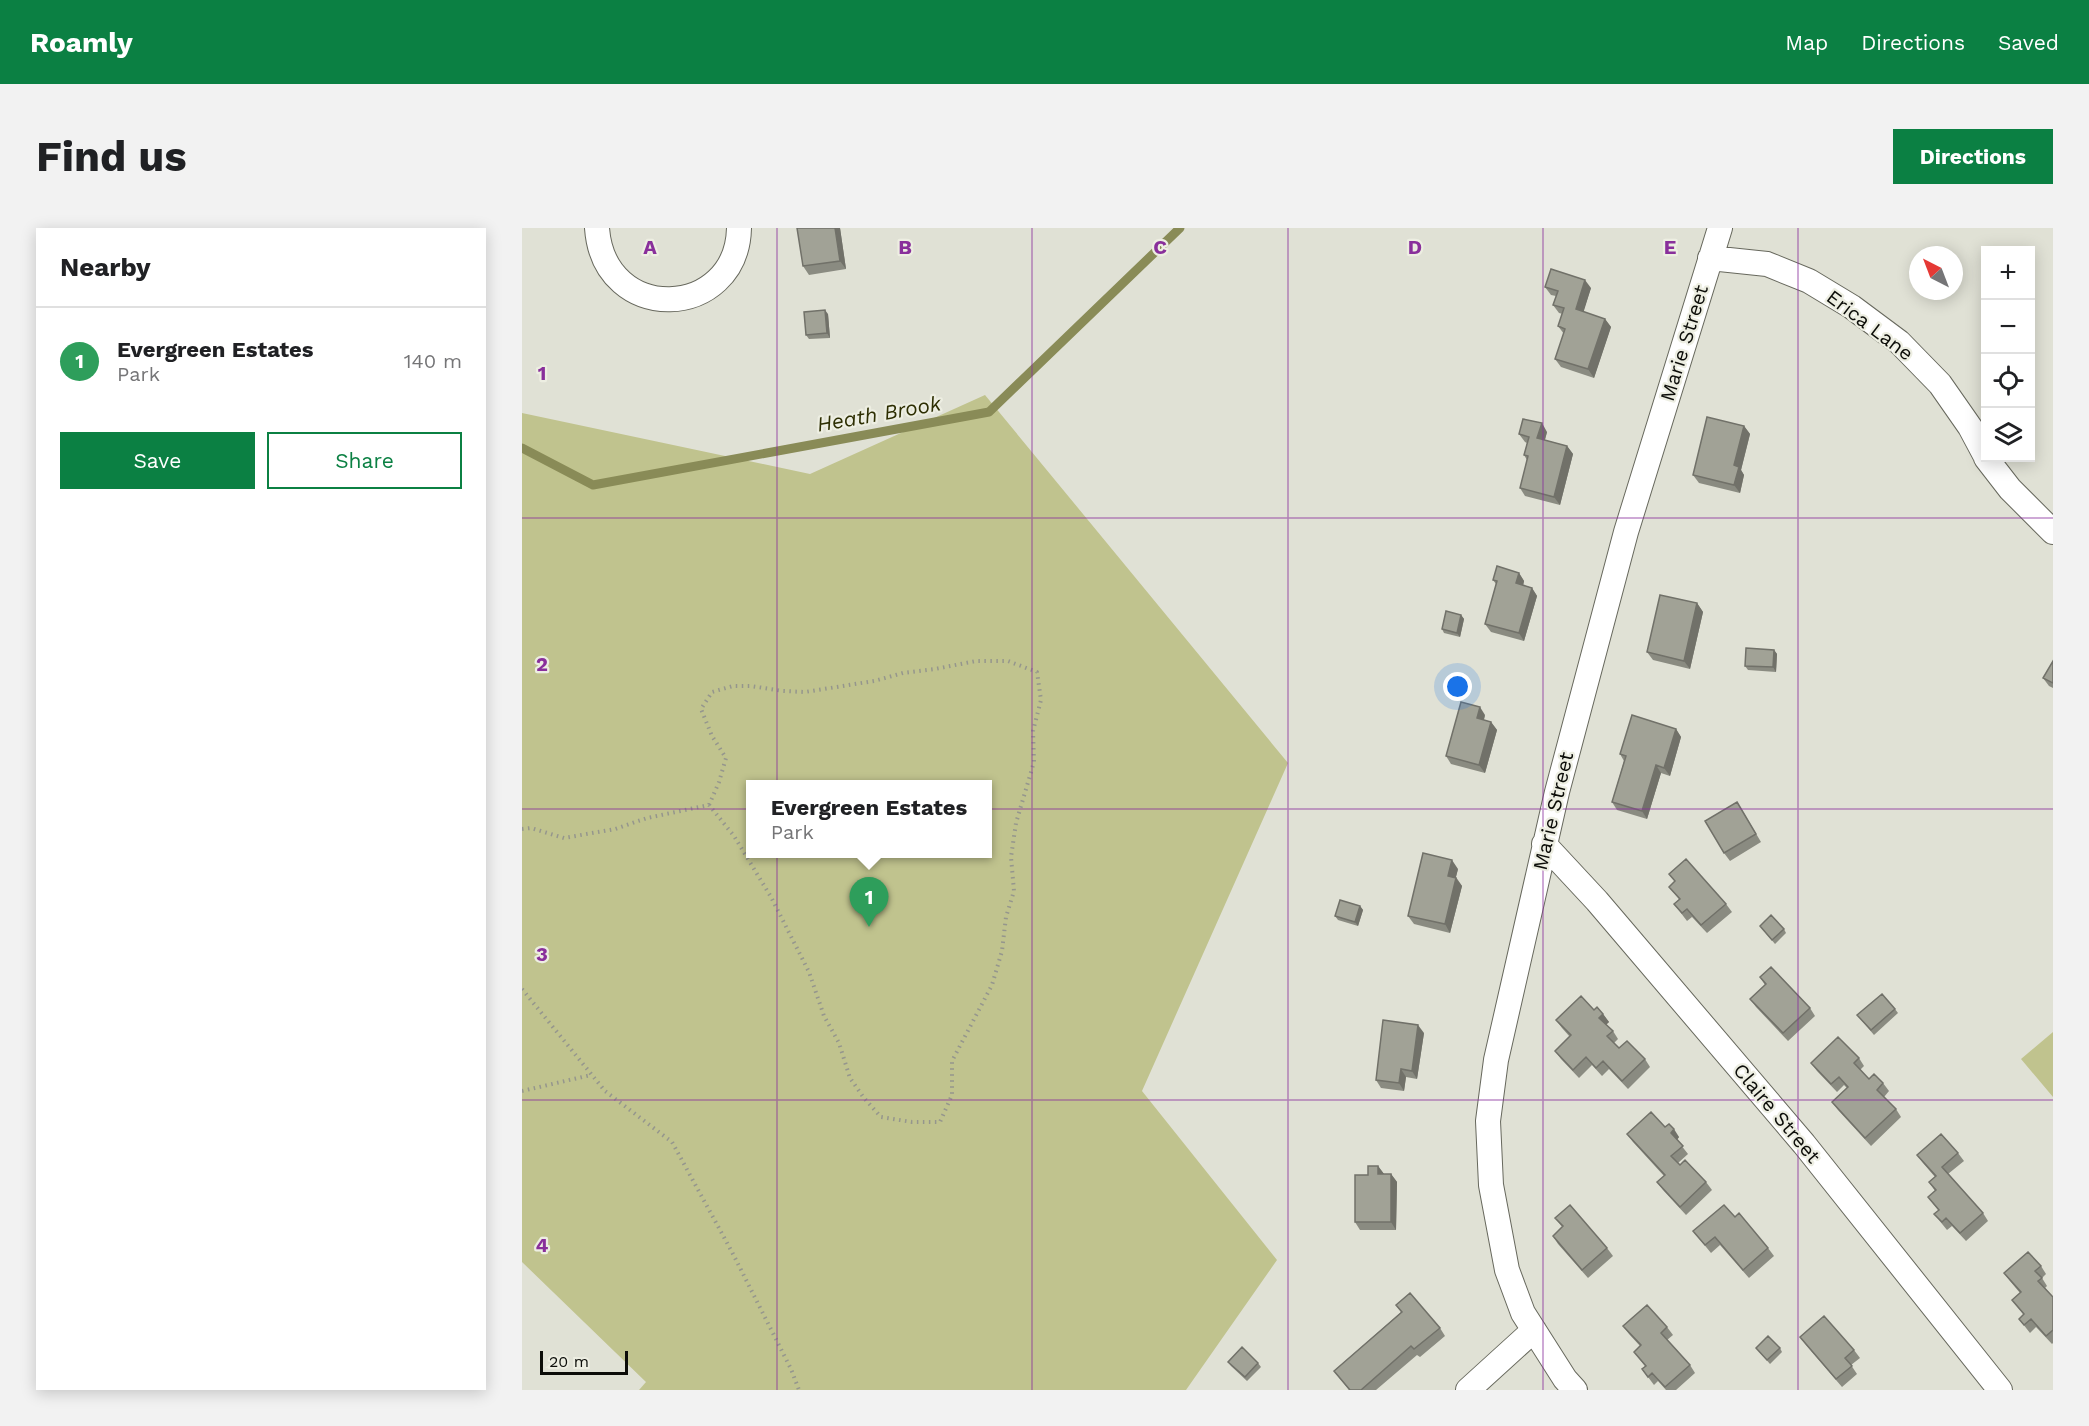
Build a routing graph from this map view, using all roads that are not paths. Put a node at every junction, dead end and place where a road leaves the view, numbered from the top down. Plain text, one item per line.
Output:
1 (597, 228) edge
2 (739, 228) edge
3 (1720, 228) edge
4 (1710, 258) junction
5 (1981, 448) edge
6 (1990, 462) edge
7 (2053, 532) edge
8 (1544, 844) junction
9 (1534, 1330) junction
10 (1468, 1390) edge
11 (1575, 1390) edge
12 (2000, 1390) edge

1 - 2 street
3 - 4 street, Marie Street
4 - 5 street, Erica Lane
4 - 8 street, Marie Street
6 - 7 street, Erica Lane
8 - 9 street, Marie Street
8 - 12 street, Claire Street
9 - 10 street
9 - 11 street, Marie Street

